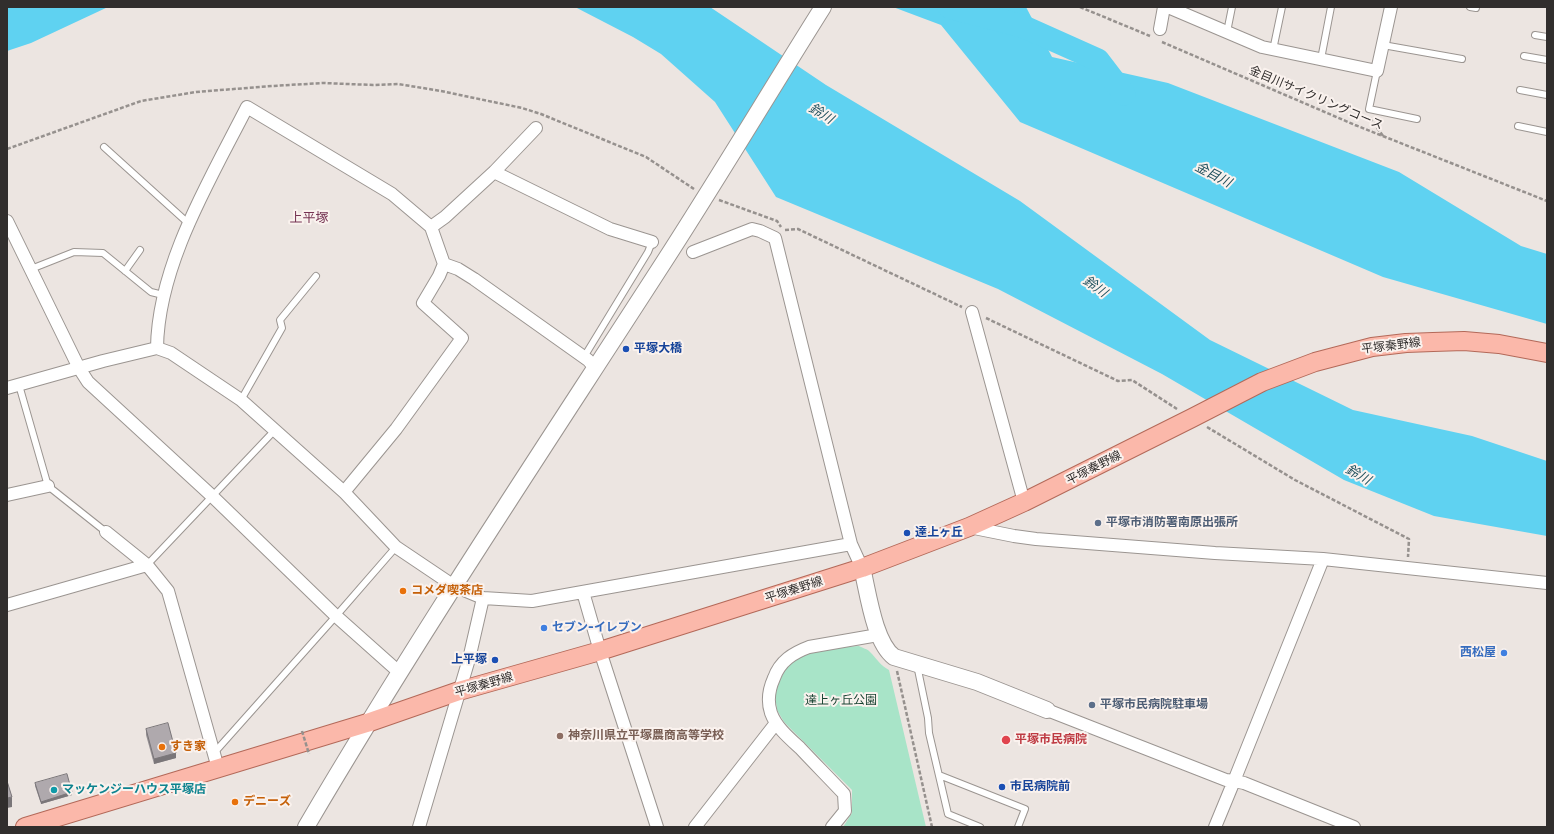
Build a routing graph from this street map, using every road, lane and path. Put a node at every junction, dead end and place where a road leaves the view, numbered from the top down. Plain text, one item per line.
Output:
1 (823, 7) edge
2 (1080, 7) edge
3 (1164, 7) edge
4 (1168, 7) edge
5 (1232, 7) edge
6 (1282, 7) edge
7 (1331, 7) edge
8 (1390, 7) edge
9 (1227, 32) junction
10 (1157, 34) joint
11 (1535, 34) dead end
12 (1547, 37) edge
13 (1162, 42) dead end
14 (1384, 45) junction
15 (1273, 50) junction
16 (1524, 56) dead end
17 (1321, 59) junction
18 (1462, 59) dead end
19 (1547, 60) edge
20 (1377, 71) junction
21 (1520, 90) dead end
22 (1547, 95) edge
23 (1369, 109) junction
24 (1417, 119) dead end
25 (1518, 126) dead end
26 (536, 128) dead end
27 (1547, 132) edge
28 (1384, 137) junction
29 (104, 147) dead end
30 (7, 149) edge
31 (494, 172) junction
32 (695, 190) dead end
33 (1547, 201) edge
34 (7, 221) edge
35 (188, 223) junction
36 (431, 227) junction
37 (783, 230) dead end
38 (652, 242) joint
39 (140, 250) dead end
40 (693, 252) dead end
41 (444, 264) junction
42 (31, 269) junction
43 (125, 271) junction
44 (316, 276) dead end
45 (163, 295) junction
46 (972, 312) junction
47 (157, 348) junction
48 (1547, 353) edge
49 (590, 363) junction
50 (79, 368) junction
51 (19, 385) junction
52 (7, 388) edge
53 (241, 400) junction
54 (1195, 417) junction
55 (274, 430) junction
56 (48, 486) junction
57 (344, 492) junction
58 (7, 495) edge
59 (212, 496) junction
60 (1024, 502) junction
61 (969, 527) junction
62 (106, 532) joint
63 (851, 544) junction
64 (396, 547) junction
65 (1324, 559) junction
66 (147, 566) junction
67 (1408, 567) junction
68 (862, 568) junction
69 (1547, 583) edge
70 (454, 586) junction
71 (583, 592) junction
72 (483, 598) junction
73 (7, 605) edge
74 (336, 616) junction
75 (878, 635) junction
76 (600, 651) junction
77 (894, 657) junction
78 (916, 665) junction
79 (400, 673) junction
80 (459, 691) junction
81 (1047, 710) joint
82 (367, 723) junction
83 (776, 723) junction
84 (302, 731) dead end
85 (309, 754) dead end
86 (216, 761) junction
87 (939, 775) junction
88 (1234, 781) junction
89 (25, 827) edge
90 (306, 827) edge
91 (419, 827) edge
92 (657, 827) edge
93 (694, 827) edge
94 (832, 827) edge
95 (932, 827) edge
96 (980, 827) edge
97 (1018, 827) edge
98 (1215, 827) edge
99 (1354, 827) edge

1 - 49 street
2 - 10 path
3 - 10 street
4 - 9 street
5 - 9 lane
6 - 15 lane
7 - 17 lane
8 - 14 street
9 - 15 street
11 - 12 lane
13 - 28 path, 金目川サイクリングコース
14 - 18 lane
14 - 20 street
15 - 17 street
16 - 19 lane
17 - 20 street
20 - 23 lane
21 - 22 lane
23 - 24 lane
23 - 28 path
25 - 27 lane
26 - 31 street
28 - 33 path, 金目川サイクリングコース
29 - 35 lane
30 - 32 path
31 - 36 street
31 - 38 street
34 - 42 street
35 - 36 street
35 - 45 street
36 - 41 street
37 - 46 path
38 - 49 lane
39 - 43 lane
40 - 63 street
41 - 49 street
41 - 57 street
42 - 43 lane
42 - 50 street
43 - 45 lane
44 - 53 lane
45 - 47 street
46 - 54 path
46 - 60 street
47 - 50 street
47 - 53 street
48 - 54 main road, 平塚秦野線
49 - 70 street
50 - 51 street
50 - 59 street
51 - 52 street
51 - 56 lane
53 - 55 street
54 - 60 main road, 平塚秦野線
54 - 67 path
55 - 57 street
55 - 59 lane
56 - 58 street
56 - 62 lane
57 - 64 street
59 - 66 lane
59 - 74 street
60 - 61 main road, 平塚秦野線
61 - 65 street
61 - 68 main road, 平塚秦野線
62 - 66 street
63 - 68 street
63 - 71 street
64 - 70 street
64 - 74 lane
65 - 67 street
65 - 88 street
66 - 73 street
66 - 86 street
67 - 69 street
68 - 75 street
68 - 76 main road, 平塚秦野線
70 - 72 street
70 - 79 street
71 - 72 street
71 - 76 street
72 - 80 street
74 - 79 street
74 - 86 lane
75 - 77 street
75 - 83 street
76 - 80 main road, 平塚秦野線
76 - 92 street
77 - 78 street
77 - 95 path
78 - 81 street
78 - 87 lane
79 - 82 street
80 - 82 main road, 平塚秦野線
80 - 91 street
81 - 88 street
82 - 86 main road, 平塚秦野線
82 - 90 street
83 - 93 street
83 - 94 street
84 - 85 path, bridge
86 - 89 main road, 平塚秦野線
87 - 96 lane
87 - 97 lane
88 - 98 street
88 - 99 street

